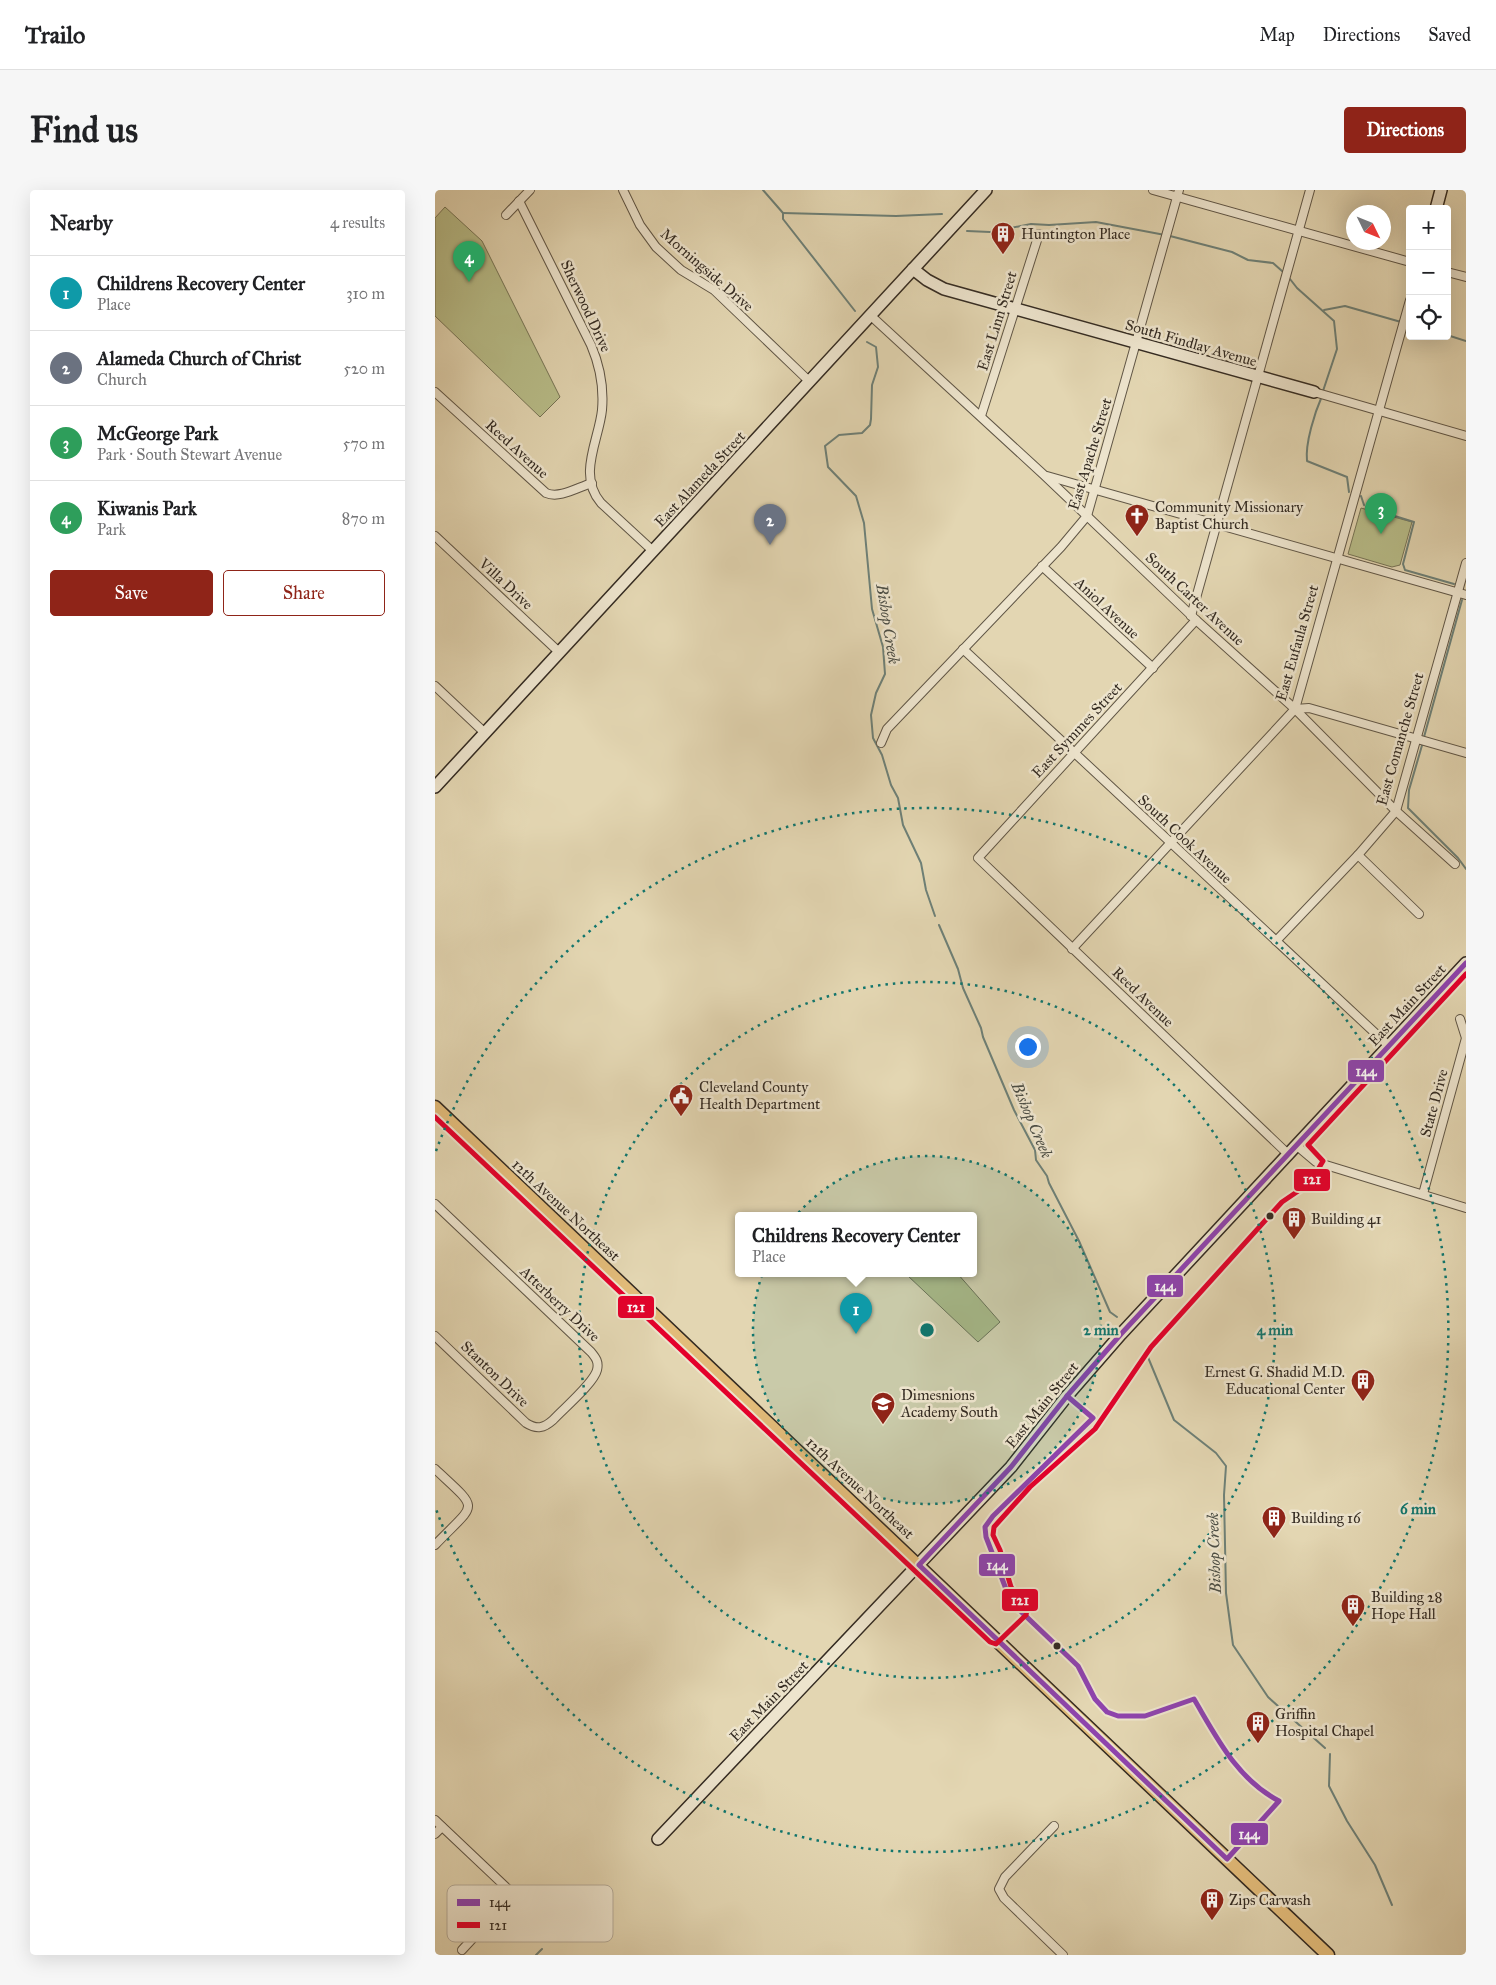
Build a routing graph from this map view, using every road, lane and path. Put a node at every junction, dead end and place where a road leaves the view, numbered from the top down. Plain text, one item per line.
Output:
1 (530, 190) edge
2 (623, 190) edge
3 (986, 190) edge
4 (1153, 190) edge
5 (1310, 190) edge
6 (1441, 190) edge
7 (1178, 193) edge
8 (519, 202) junction
9 (1436, 205) edge
10 (506, 215) dead end
11 (1298, 230) junction
12 (1039, 234) dead end
13 (1406, 261) edge
14 (913, 269) junction
15 (1451, 273) edge
16 (1466, 277) edge
17 (1014, 309) junction
18 (1406, 313) edge
19 (870, 315) junction
20 (1136, 343) junction
21 (1257, 377) junction
22 (810, 382) junction
23 (435, 392) edge
24 (1314, 392) joint
25 (1378, 411) junction
26 (981, 416) junction
27 (1466, 436) edge
28 (1044, 475) junction
29 (592, 483) junction
30 (1096, 490) junction
31 (1087, 516) junction
32 (1216, 524) junction
33 (435, 536) edge
34 (653, 551) junction
35 (1338, 558) junction
36 (1466, 563) edge
37 (1043, 566) junction
38 (1457, 592) junction
39 (1466, 594) edge
40 (1193, 618) junction
41 (963, 649) junction
42 (559, 652) junction
43 (1153, 668) junction
44 (435, 686) edge
45 (1295, 709) junction
46 (485, 733) junction
47 (1418, 739) junction
48 (881, 743) dead end
49 (1466, 753) edge
50 (1073, 754) junction
51 (435, 788) edge
52 (1396, 810) junction
53 (1170, 844) junction
54 (1358, 856) junction
55 (978, 858) joint
56 (1455, 864) dead end
57 (1419, 914) dead end
58 (1276, 941) junction
59 (1073, 949) junction
60 (1466, 963) edge
61 (1466, 974) edge
62 (1460, 1019) dead end
63 (1415, 1020) junction
64 (1389, 1046) junction
65 (435, 1107) edge
66 (1297, 1146) junction
67 (1289, 1154) junction
68 (1423, 1194) junction
69 (435, 1204) edge
70 (1466, 1208) edge
71 (435, 1336) edge
72 (539, 1428) joint
73 (435, 1469) edge
74 (435, 1545) edge
75 (919, 1566) junction
76 (435, 1820) edge
77 (1054, 1826) dead end
78 (442, 1827) junction
79 (435, 1834) edge
80 (659, 1839) dead end
81 (504, 1885) edge
82 (469, 1942) edge
83 (462, 1950) dead end
84 (1063, 1955) edge
85 (1328, 1955) edge

1 - 8 street
2 - 22 street, Morningside Drive
3 - 14 street, East Alameda Street
4 - 7 street
5 - 11 street, East Symmes Street
6 - 9 street
7 - 11 street
7 - 20 street, East Apache Street
8 - 10 street
8 - 29 street, Sherwood Drive
11 - 13 street
11 - 21 street, East Symmes Street
12 - 17 street, East Linn Street
14 - 17 street, South Findlay Avenue
14 - 19 street, East Alameda Street
15 - 16 street
17 - 20 street, South Findlay Avenue
17 - 26 street, East Linn Street
18 - 25 street, East Eufaula Street
19 - 22 street, East Alameda Street
19 - 26 street, South Carter Avenue
20 - 21 street, South Findlay Avenue
20 - 30 street, East Apache Street
21 - 24 street, South Findlay Avenue
21 - 32 street, East Symmes Street
22 - 34 street, East Alameda Street
23 - 29 street, Reed Avenue
24 - 25 street, South Findlay Avenue
25 - 27 street, South Findlay Avenue
25 - 35 street, East Eufaula Street
26 - 28 street, South Carter Avenue
28 - 30 street
28 - 31 street, South Carter Avenue
29 - 34 street, Sherwood Drive
30 - 31 street, East Apache Street
30 - 32 street
31 - 37 street, East Apache Street
31 - 40 street, South Carter Avenue
32 - 35 street
32 - 40 street, East Symmes Street
33 - 42 street, Villa Drive
34 - 42 street, East Alameda Street
35 - 38 street
35 - 45 street, East Eufaula Street
36 - 38 street, East Comanche Street
37 - 41 street, East Apache Street
37 - 43 street, Aniol Avenue
38 - 39 street
38 - 47 street, East Comanche Street
40 - 43 street, East Symmes Street
40 - 45 street, South Carter Avenue
41 - 48 street, East Apache Street
41 - 50 street, South Cook Avenue
42 - 46 street, East Alameda Street
43 - 50 street, East Symmes Street
44 - 46 street
45 - 47 street
45 - 52 street, South Carter Avenue
45 - 53 street, East Eufaula Street
46 - 51 street, East Alameda Street
47 - 49 street
47 - 52 street, East Comanche Street
50 - 53 street, South Cook Avenue
50 - 55 street, East Symmes Street
52 - 54 street, East Comanche Street
52 - 56 street, South Carter Avenue
53 - 58 street, South Cook Avenue
53 - 59 street, East Eufaula Street
54 - 57 street
54 - 58 street, East Comanche Street
55 - 59 street, Reed Avenue
58 - 64 street, South Cook Avenue
59 - 67 street, Reed Avenue
60 - 63 street, East Main Street
61 - 63 street
62 - 68 street, State Drive
63 - 64 street, East Main Street
64 - 66 street, East Main Street
65 - 75 main road, 12th Avenue Northeast
66 - 67 street, East Main Street
66 - 68 street
67 - 75 street, East Main Street
68 - 70 street
69 - 72 street, Atterberry Drive
71 - 72 street, Stanton Drive
73 - 74 street
75 - 80 street, East Main Street
75 - 85 main road, 12th Avenue Northeast
76 - 78 street
77 - 84 street
78 - 79 street
78 - 81 street
82 - 83 street

